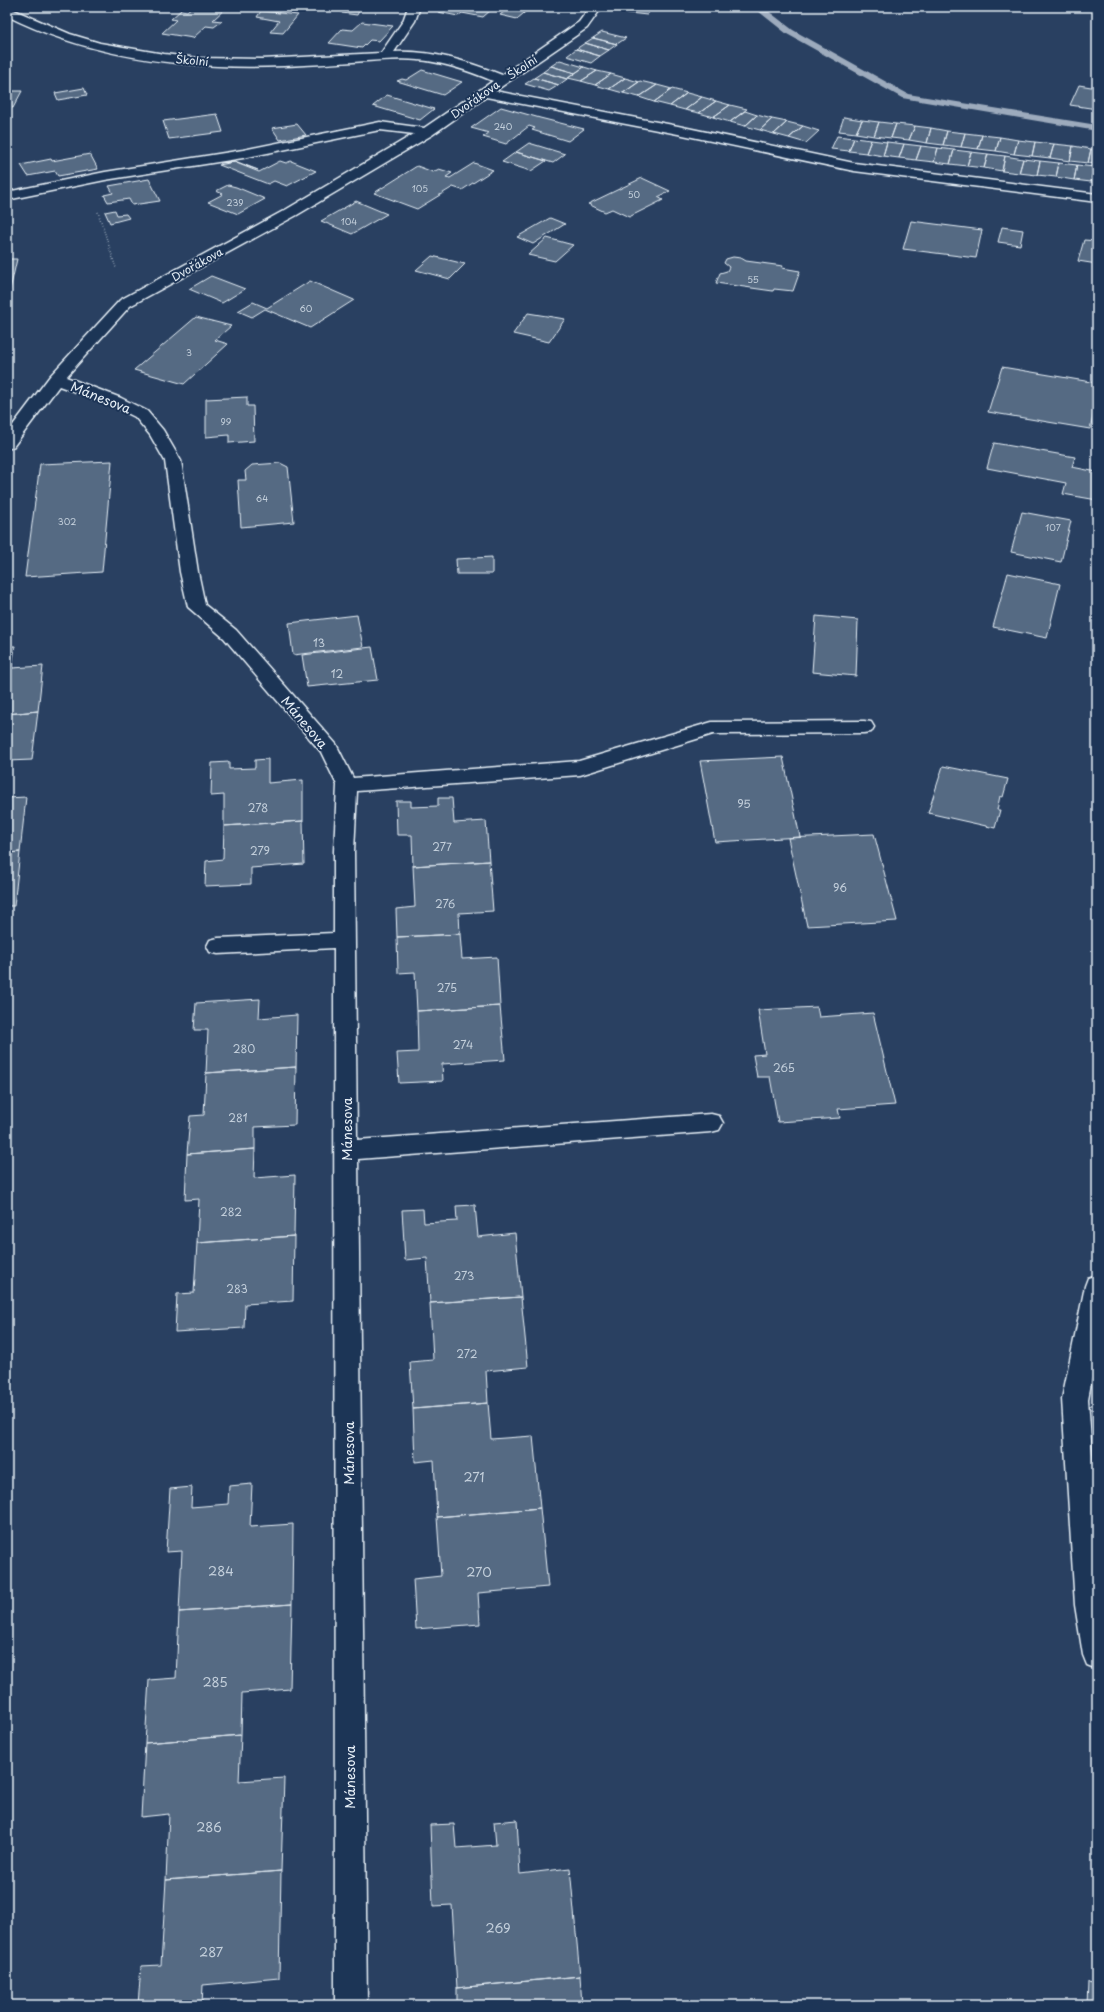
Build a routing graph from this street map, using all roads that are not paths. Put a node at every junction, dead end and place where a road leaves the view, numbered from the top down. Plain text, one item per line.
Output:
1 (414, 7) edge
2 (596, 7) edge
3 (7, 11) edge
4 (385, 56) junction
5 (503, 80) junction
6 (485, 92) junction
7 (427, 132) junction
8 (7, 196) edge
9 (1097, 198) edge
10 (56, 379) junction
11 (7, 444) edge
12 (864, 727) dead end
13 (347, 785) junction
14 (345, 940) junction
15 (218, 946) dead end
16 (711, 1123) dead end
17 (346, 1150) junction
18 (1097, 1286) edge
19 (1097, 1655) edge
20 (351, 2005) edge

1 - 4 street
2 - 5 street, Školní
3 - 4 street, Školní
4 - 5 street, Školní
5 - 6 street, Dvořákova
6 - 7 street, Dvořákova
6 - 9 street
7 - 8 street
7 - 10 street, Dvořákova
10 - 11 street, Dvořákova
10 - 13 street, Mánesova
12 - 13 street
13 - 14 street, Mánesova
14 - 15 street
14 - 17 street, Mánesova
16 - 17 street
17 - 20 street, Mánesova
18 - 19 street

